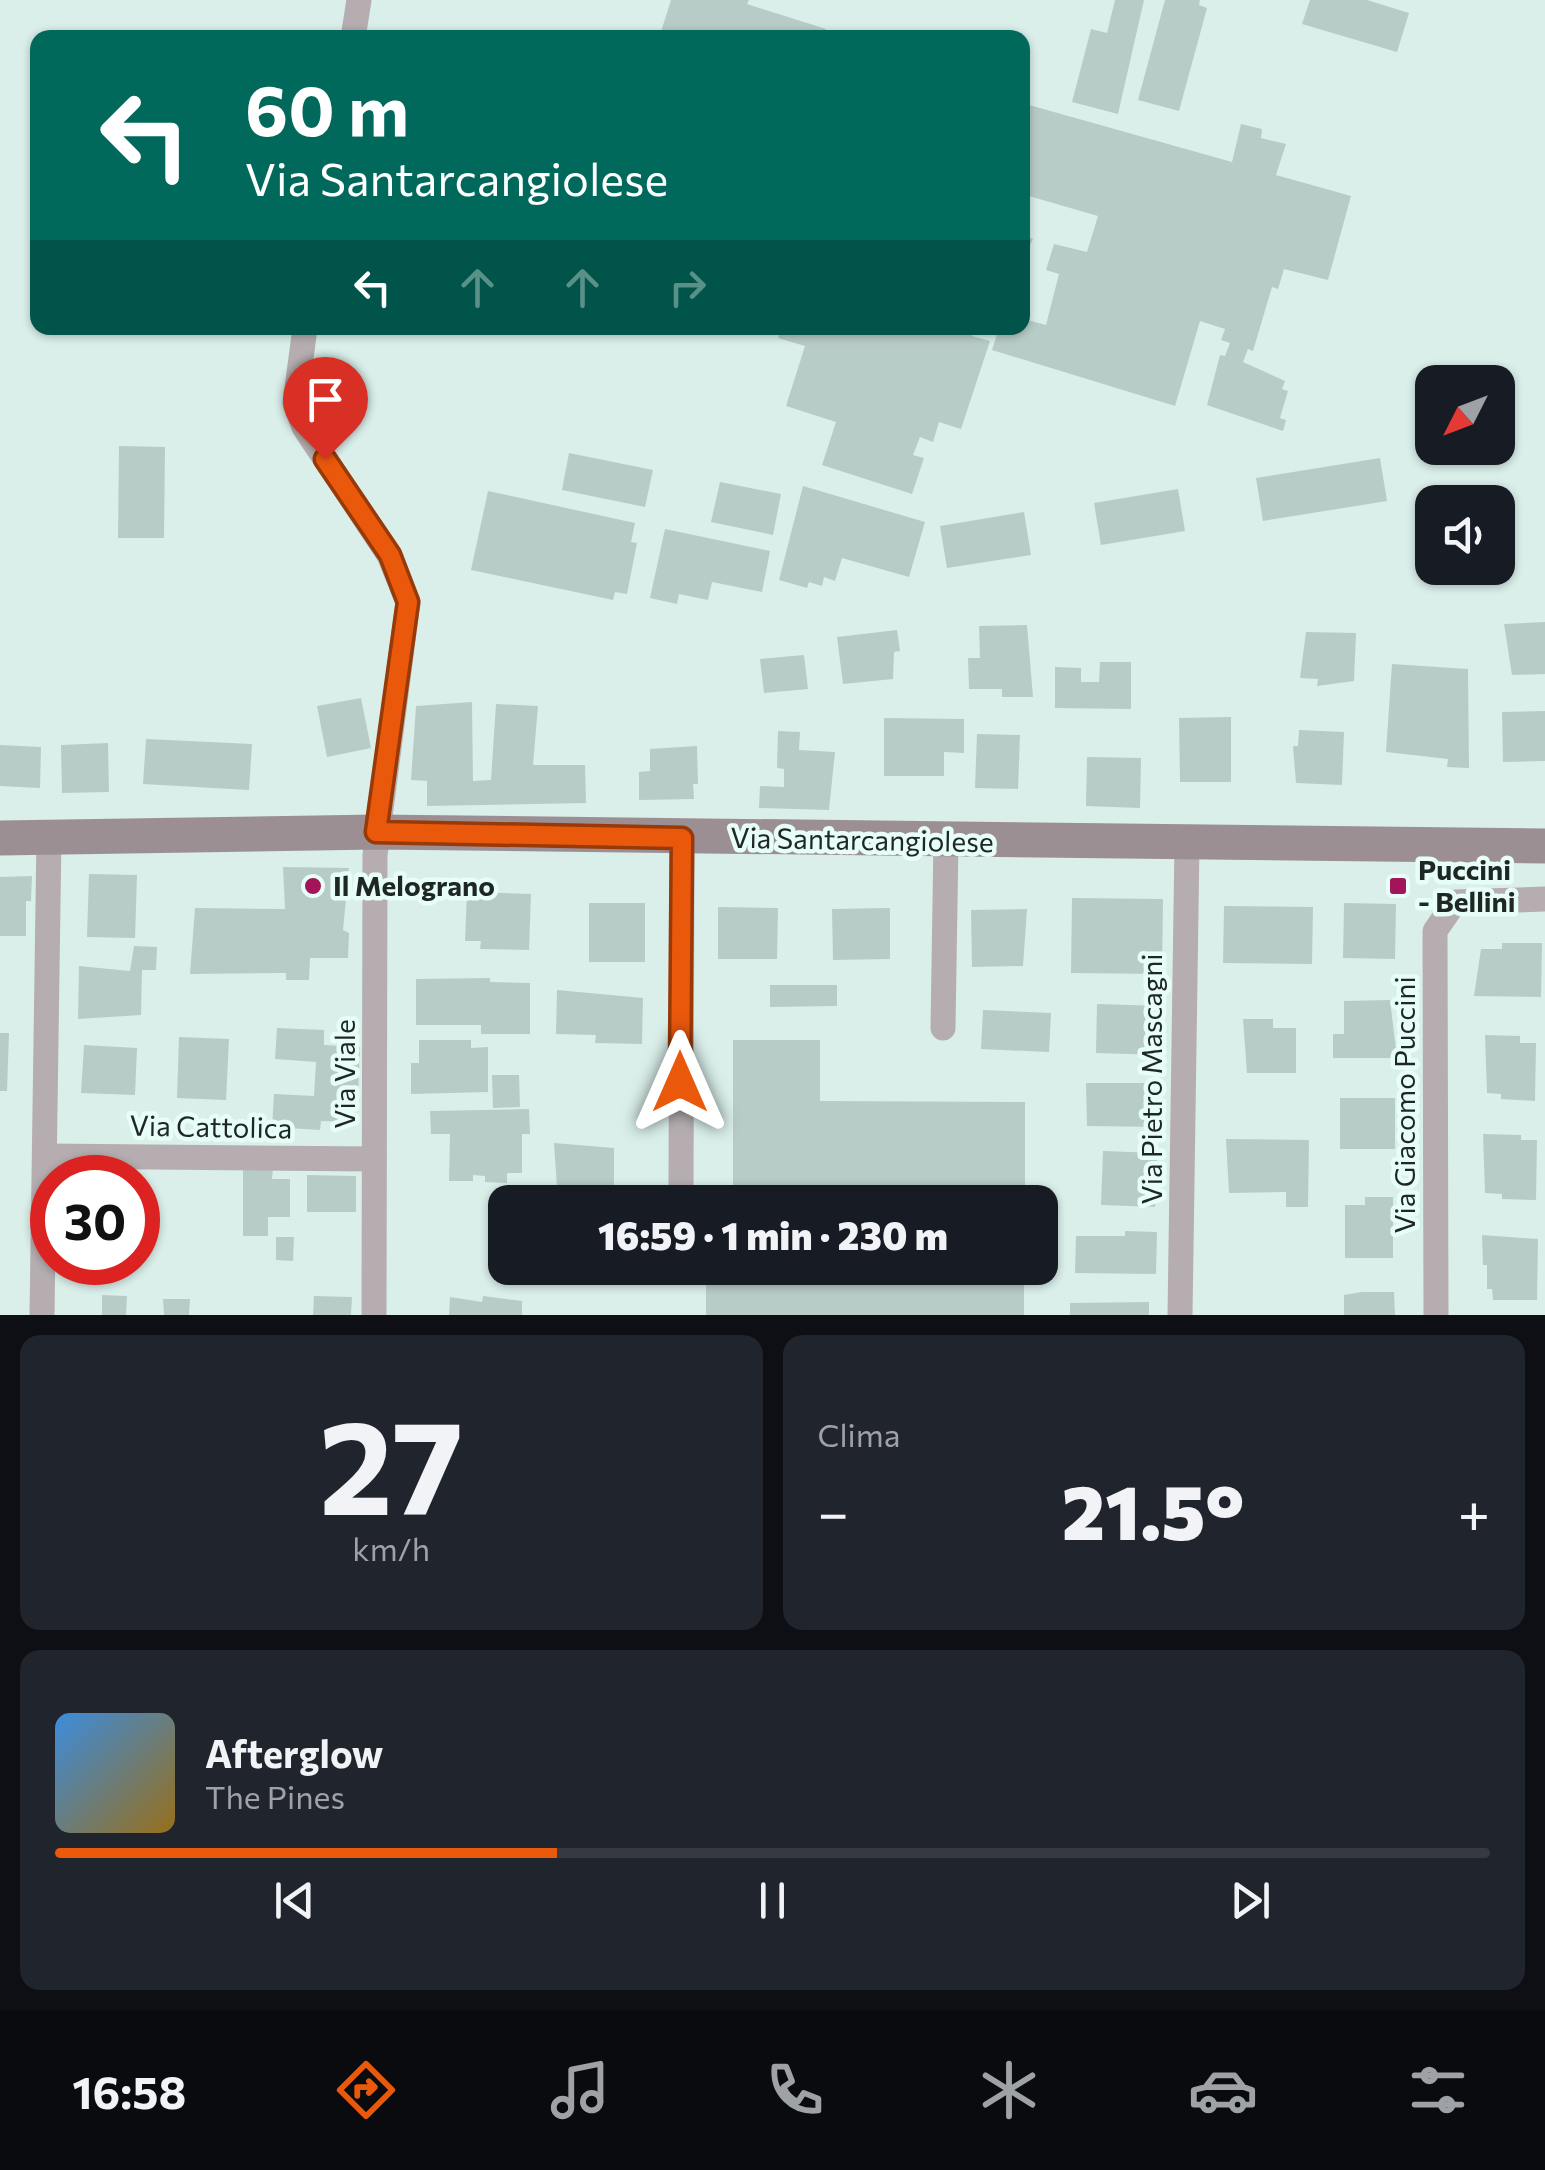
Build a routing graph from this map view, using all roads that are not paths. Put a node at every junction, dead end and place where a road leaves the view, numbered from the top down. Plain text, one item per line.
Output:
1 (359, 0) edge
2 (354, 30) edge
3 (305, 335) edge
4 (376, 832) junction
5 (49, 835) junction
6 (0, 838) edge
7 (682, 838) junction
8 (946, 840) junction
9 (1187, 843) junction
10 (1545, 846) edge
11 (1545, 899) edge
12 (943, 1028) dead end
13 (47, 1155) edge
14 (160, 1157) edge
15 (374, 1159) junction
16 (681, 1185) edge
17 (43, 1285) edge
18 (42, 1315) edge
19 (374, 1315) edge
20 (1180, 1315) edge
21 (1436, 1315) edge

1 - 2 street
3 - 4 street, Via Viale
4 - 5 main road, Via Santarcangiolese
4 - 7 main road, Via Santarcangiolese
4 - 15 street, Via Viale
5 - 6 main road, Via Santarcangiolese
5 - 13 street
7 - 8 main road, Via Santarcangiolese
7 - 16 street
8 - 9 main road, Via Santarcangiolese
8 - 12 street
9 - 10 main road, Via Santarcangiolese
9 - 20 street, Via Pietro Mascagni
11 - 21 street, Via Giacomo Puccini
14 - 15 street, Via Cattolica
15 - 19 street, Via Viale
17 - 18 street

